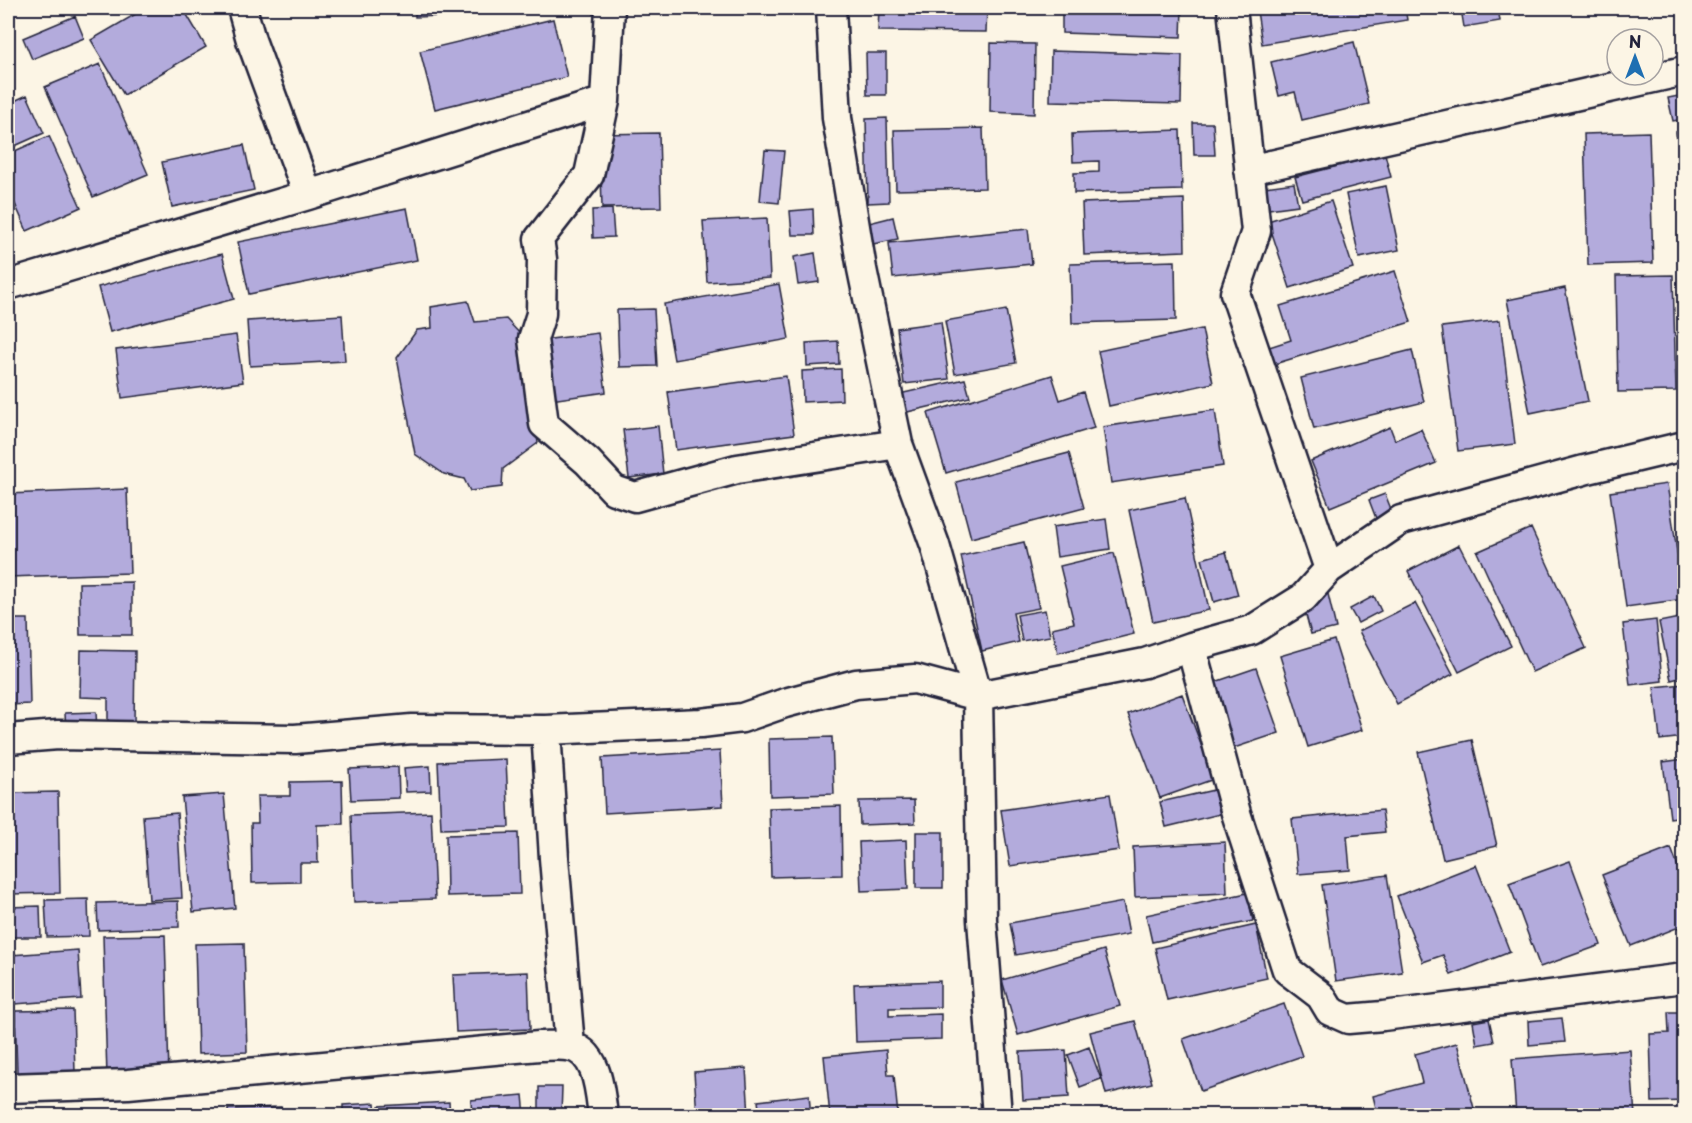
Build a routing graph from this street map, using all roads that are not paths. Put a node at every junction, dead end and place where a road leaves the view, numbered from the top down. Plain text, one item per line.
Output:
1 (242, 8) edge
2 (610, 8) edge
3 (831, 8) edge
4 (1233, 8) edge
5 (1684, 71) edge
6 (605, 101) junction
7 (1249, 170) junction
8 (308, 195) junction
9 (8, 285) edge
10 (898, 444) junction
11 (1684, 446) edge
12 (1329, 569) junction
13 (1191, 647) junction
14 (978, 696) junction
15 (546, 730) junction
16 (8, 739) edge
17 (1684, 978) edge
18 (570, 1046) junction
19 (8, 1088) edge
20 (603, 1116) edge
21 (997, 1116) edge

1 - 8 street
2 - 6 street
3 - 10 street
4 - 7 street
5 - 7 street
6 - 8 street
6 - 10 street
7 - 12 street
8 - 9 street
10 - 14 street
11 - 12 street
12 - 13 street
13 - 14 street
13 - 17 street
14 - 15 street
14 - 21 street
15 - 16 street
15 - 18 street
18 - 19 street
18 - 20 street

